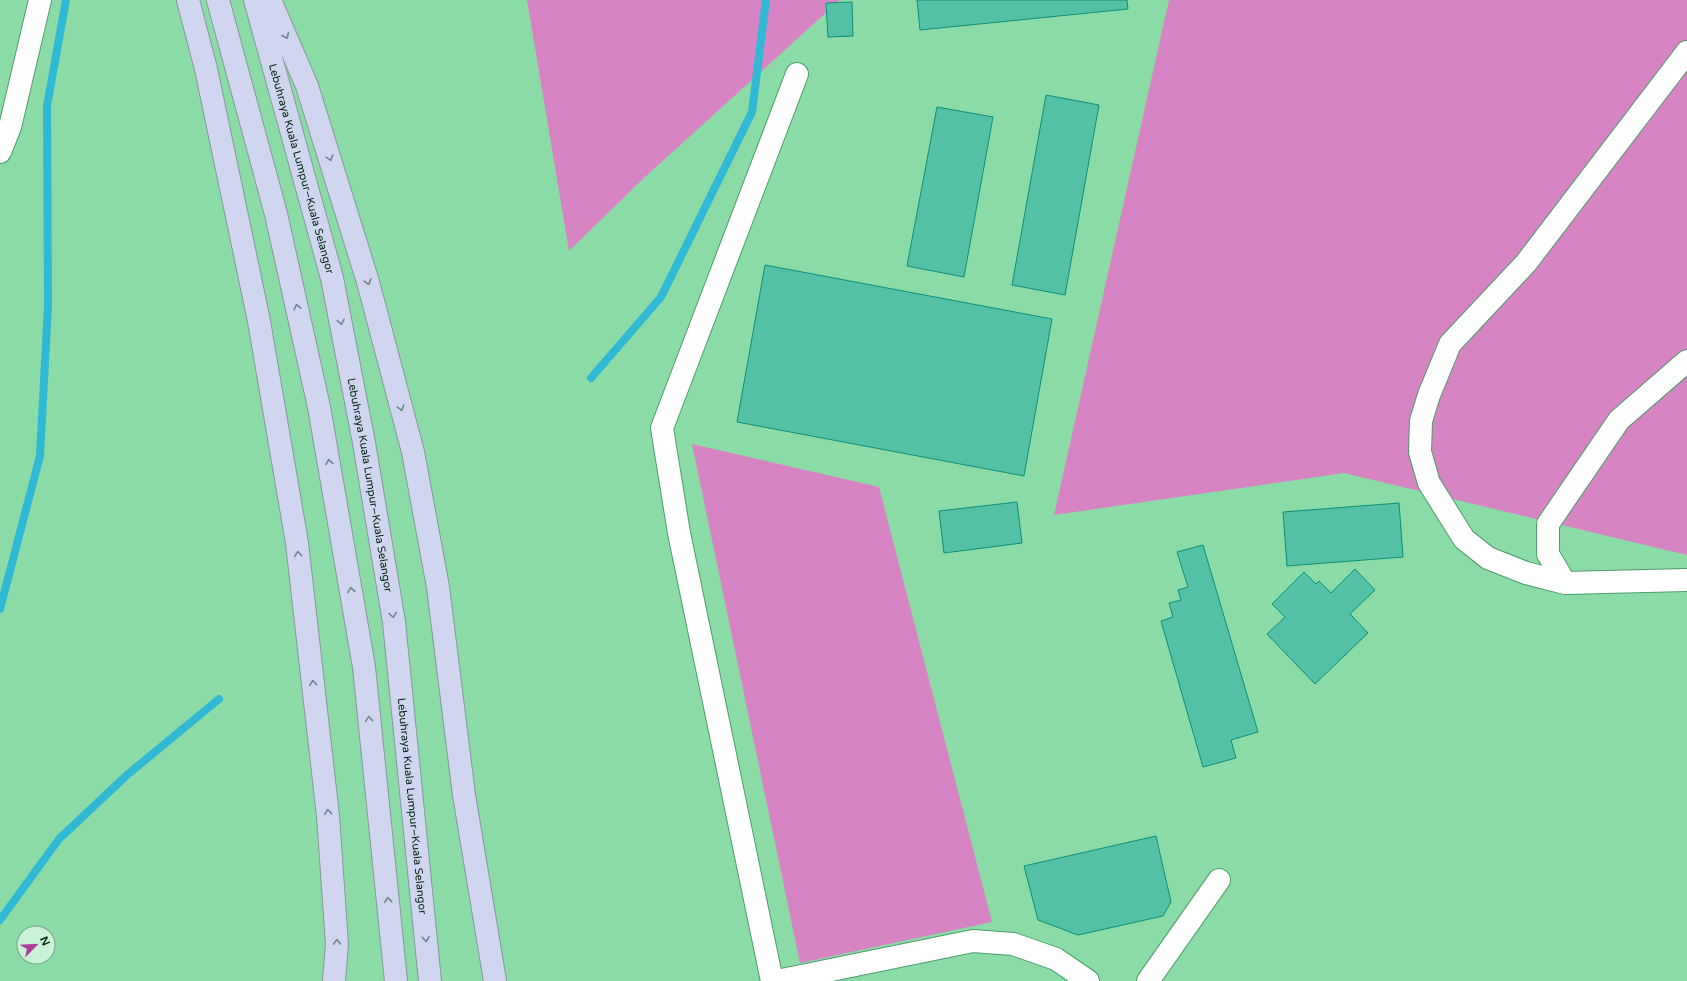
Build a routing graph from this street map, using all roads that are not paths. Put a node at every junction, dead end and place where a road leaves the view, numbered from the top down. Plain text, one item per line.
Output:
1 (40, 0) edge
2 (188, 0) edge
3 (218, 0) edge
4 (255, 0) edge
5 (270, 0) edge
6 (1687, 52) edge
7 (797, 74) dead end
8 (0, 152) edge
9 (1687, 361) edge
10 (1687, 580) edge
11 (1565, 583) junction
12 (1219, 880) dead end
13 (334, 981) edge
14 (396, 981) edge
15 (430, 981) edge
16 (495, 981) edge
17 (772, 981) edge
18 (777, 981) edge
19 (1088, 981) edge
20 (1148, 981) edge

1 - 8 street
13 -> 2 highway
14 -> 3 highway
4 -> 15 highway, Lebuhraya Kuala Lumpur–Kuala Selangor
5 -> 16 highway
6 - 11 street
7 - 17 street
9 - 11 street
10 - 11 street
12 - 20 street
18 - 19 street

